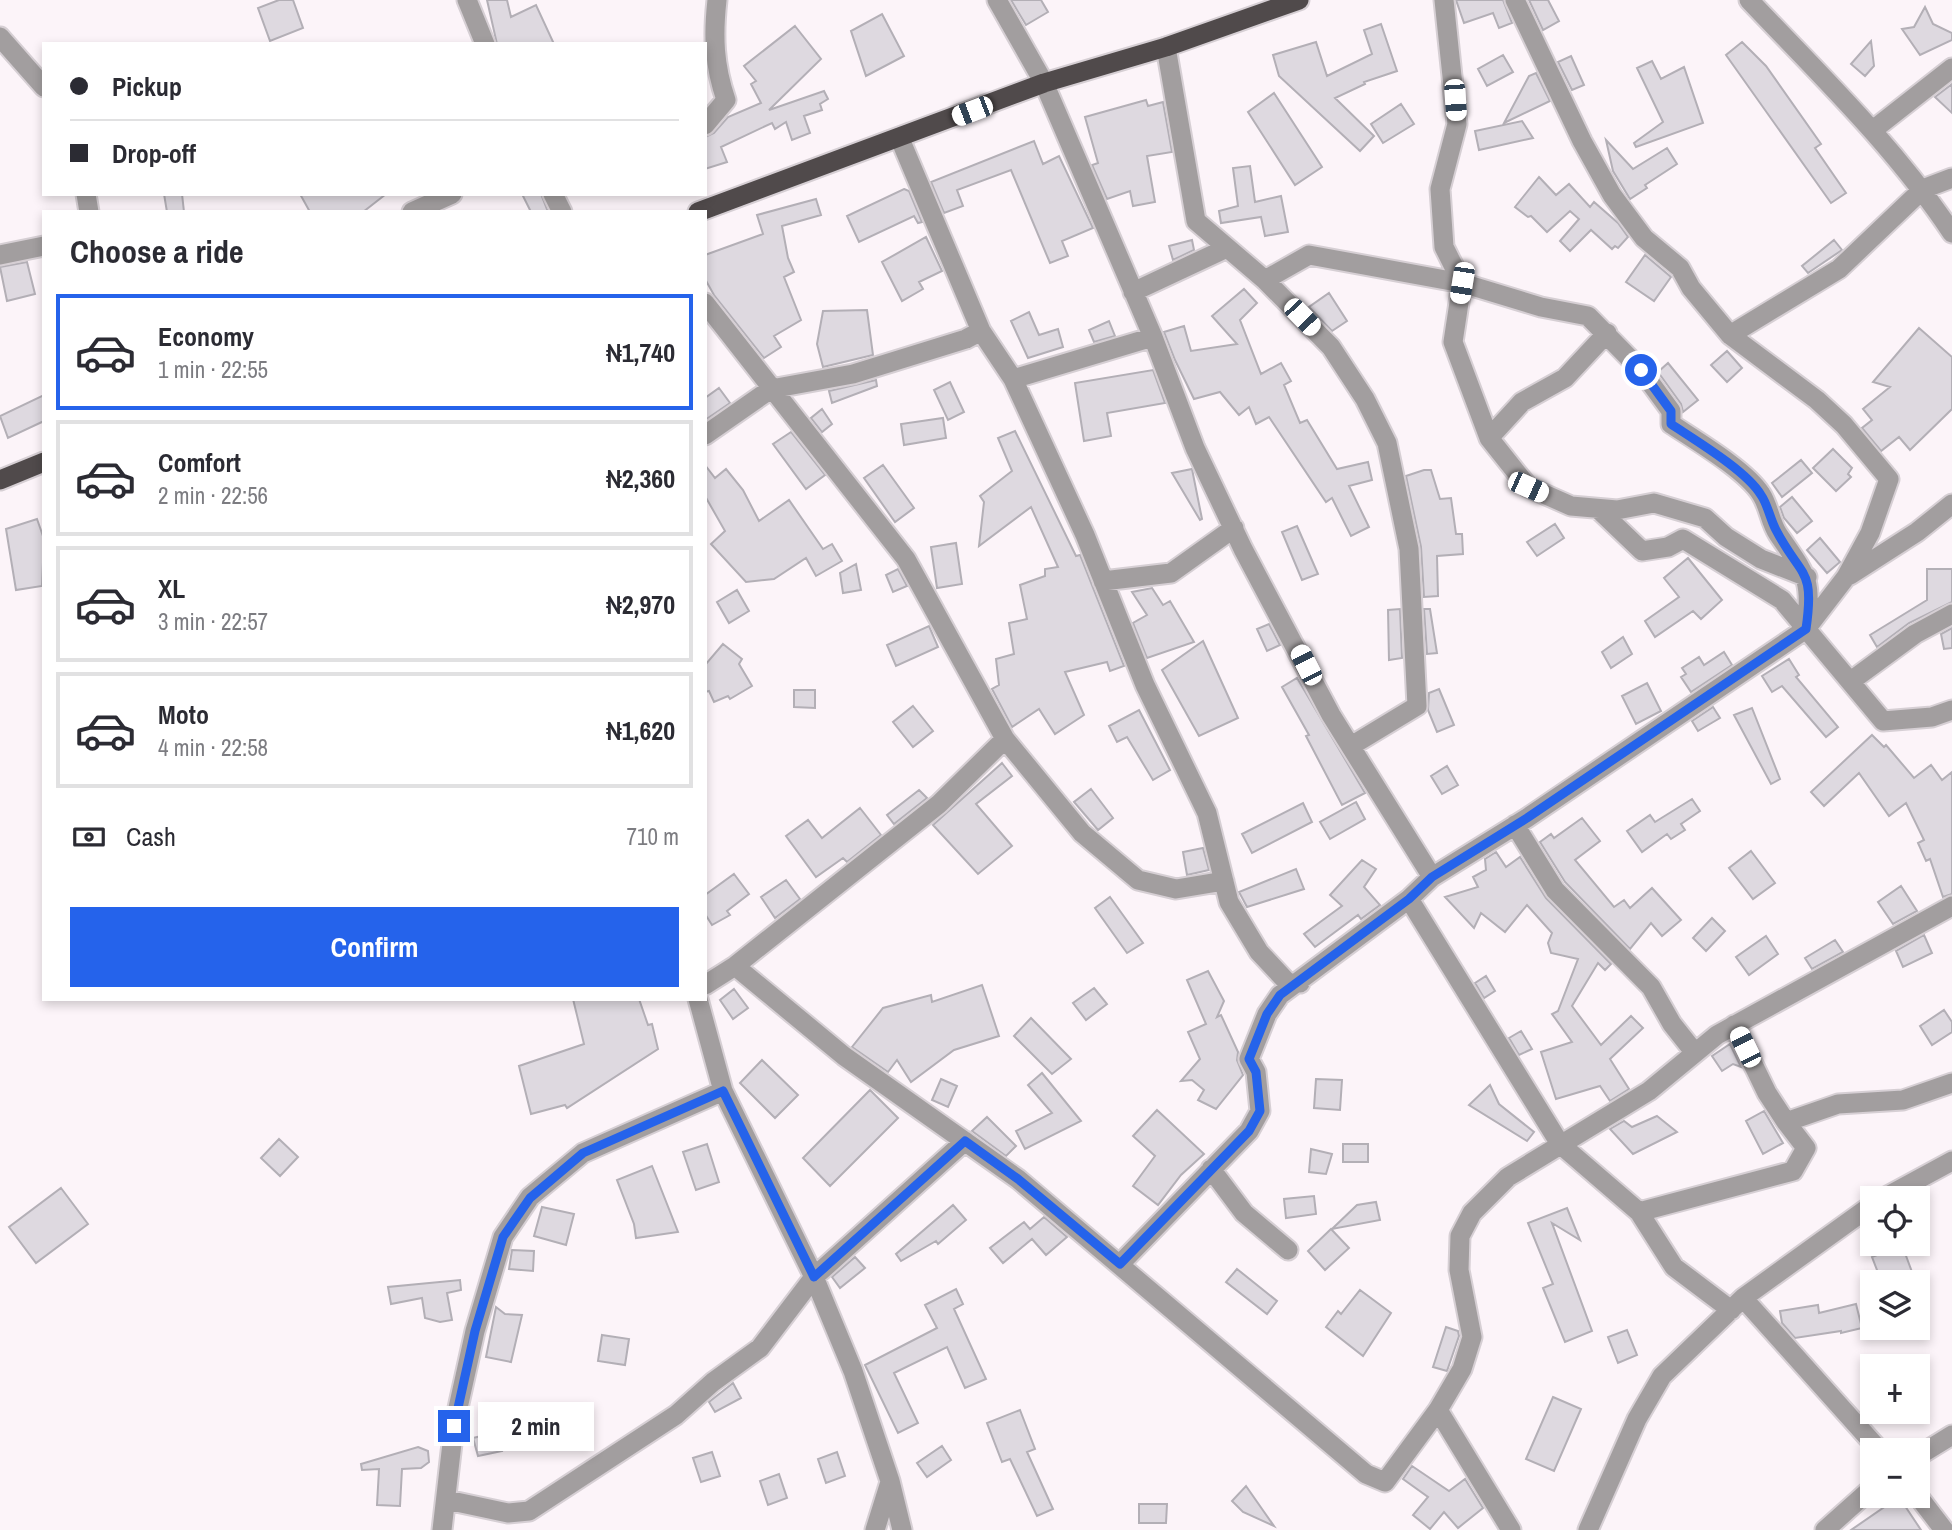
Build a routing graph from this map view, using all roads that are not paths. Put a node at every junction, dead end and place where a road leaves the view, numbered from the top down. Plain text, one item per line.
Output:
1 (467, 0) edge
2 (717, 0) edge
3 (997, 0) edge
4 (1299, 0) edge
5 (1444, 0) edge
6 (1515, 0) edge
7 (1749, 0) edge
8 (0, 37) edge
9 (484, 42) edge
10 (1166, 47) junction
11 (1952, 68) edge
12 (1044, 83) junction
13 (42, 85) edge
14 (707, 123) edge
15 (1873, 130) junction
16 (900, 139) junction
17 (1952, 178) edge
18 (1923, 189) junction
19 (448, 196) edge
20 (416, 210) edge
21 (704, 210) edge
22 (1952, 233) edge
23 (42, 246) edge
24 (1227, 248) junction
25 (0, 255) edge
26 (1265, 280) junction
27 (1462, 283) junction
28 (1133, 292) junction
29 (707, 306) edge
30 (981, 331) junction
31 (1607, 333) junction
32 (1730, 335) junction
33 (1153, 337) junction
34 (1013, 379) junction
35 (771, 389) junction
36 (707, 434) edge
37 (1489, 438) junction
38 (42, 463) edge
39 (0, 480) edge
40 (1952, 504) edge
41 (1598, 509) junction
42 (1234, 528) junction
43 (1807, 577) junction
44 (1846, 577) junction
45 (1103, 581) junction
46 (1952, 614) edge
47 (1806, 629) junction
48 (1851, 681) junction
49 (1952, 710) edge
50 (1005, 739) junction
51 (1351, 746) junction
52 (1515, 825) junction
53 (1432, 877) junction
54 (1224, 881) junction
55 (1409, 899) junction
56 (1952, 906) edge
57 (736, 965) junction
58 (1300, 983) junction
59 (707, 984) edge
60 (699, 1001) edge
61 (1734, 1025) junction
62 (1695, 1053) junction
63 (1952, 1083) edge
64 (723, 1091) junction
65 (1786, 1122) junction
66 (965, 1141) junction
67 (1560, 1144) junction
68 (1952, 1161) edge
69 (1211, 1169) junction
70 (1906, 1186) edge
71 (1639, 1212) junction
72 (1860, 1213) edge
73 (1287, 1250) dead end
74 (1120, 1264) junction
75 (814, 1277) junction
76 (1737, 1304) junction
77 (1438, 1410) junction
78 (1952, 1435) edge
79 (1867, 1438) edge
80 (1930, 1449) edge
81 (890, 1480) junction
82 (1860, 1499) edge
83 (447, 1500) junction
84 (1927, 1508) edge
85 (442, 1530) edge
86 (875, 1530) edge
87 (902, 1530) edge
88 (1511, 1530) edge
89 (1588, 1530) edge
90 (1825, 1530) edge
91 (1944, 1530) edge

1 - 9 street
2 - 14 street
3 - 12 street
4 - 10 highway
5 - 27 street
6 - 32 street
7 - 15 street
8 - 13 street
10 - 12 highway
10 - 24 street
11 - 15 street
12 - 16 highway
12 - 28 street
15 - 18 street
16 - 21 highway
16 - 30 street
17 - 18 street
18 - 22 street
18 - 32 street
19 - 20 street
23 - 25 street
24 - 26 street
24 - 28 street
26 - 27 street
26 - 51 street
27 - 31 street
27 - 37 street
28 - 33 street
29 - 35 street
30 - 34 street
30 - 35 street
31 - 37 street
31 - 43 street
32 - 44 street
33 - 34 street
33 - 42 street
34 - 45 street
35 - 36 street
35 - 50 street
37 - 41 street
38 - 39 highway
40 - 44 street
41 - 43 street
41 - 47 street
42 - 45 street
42 - 51 street
43 - 47 street
44 - 47 street
45 - 54 street
46 - 48 street
47 - 48 street
47 - 52 street
48 - 49 street
50 - 54 street
50 - 57 street
51 - 53 street
52 - 53 street
52 - 62 street
53 - 55 street
54 - 58 street
55 - 58 street
55 - 67 street
56 - 61 street
57 - 59 street
57 - 66 street
58 - 69 street
60 - 64 street
61 - 62 street
61 - 65 street
62 - 67 street
63 - 65 street
64 - 75 street
64 - 83 street
65 - 71 street
66 - 74 street
66 - 75 street
67 - 71 street
67 - 77 street
68 - 70 street
69 - 73 street
69 - 74 street
71 - 76 street
72 - 76 street
74 - 77 street
75 - 81 street
75 - 83 street
76 - 79 street
76 - 89 street
77 - 88 street
78 - 80 street
81 - 86 street
81 - 87 street
82 - 90 street
83 - 85 street
84 - 91 street

